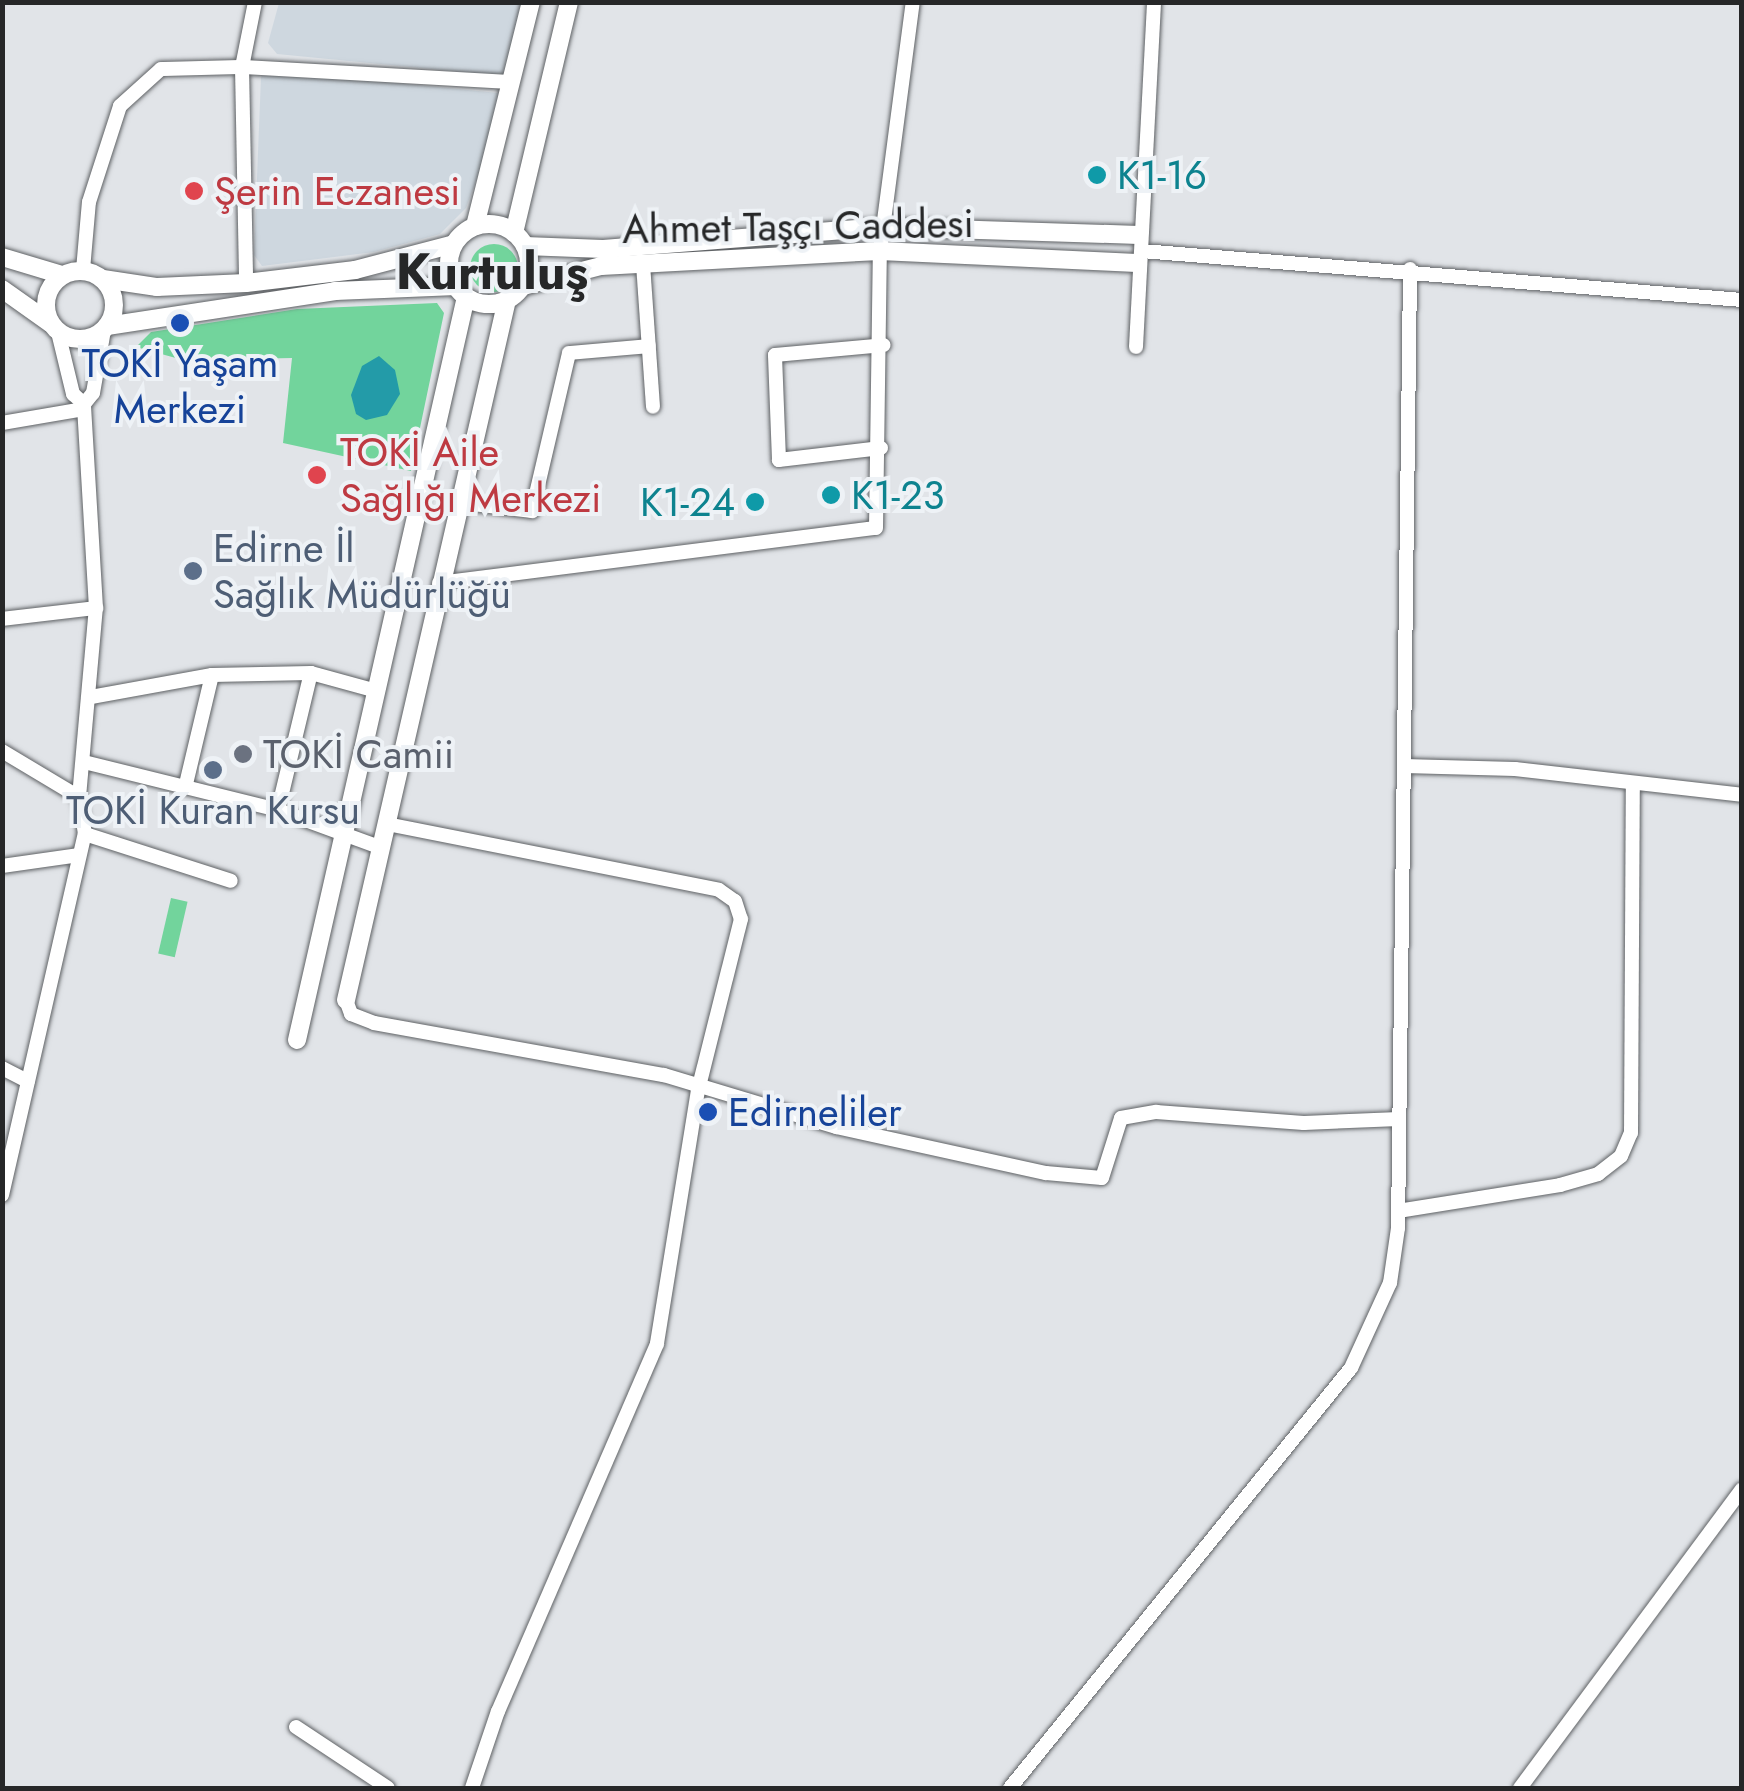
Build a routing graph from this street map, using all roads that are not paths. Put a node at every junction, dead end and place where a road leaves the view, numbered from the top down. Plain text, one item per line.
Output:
1 (255, 2) edge
2 (531, 2) edge
3 (569, 2) edge
4 (913, 2) edge
5 (1154, 2) edge
6 (242, 67) junction
7 (512, 82) junction
8 (475, 226) junction
9 (885, 227) junction
10 (520, 239) junction
11 (454, 244) junction
12 (1140, 250) junction
13 (880, 251) junction
14 (2, 257) edge
15 (643, 264) junction
16 (1410, 269) junction
17 (83, 270) junction
18 (62, 275) junction
19 (103, 279) junction
20 (246, 282) junction
21 (523, 286) junction
22 (2, 290) edge
23 (461, 291) junction
24 (507, 300) junction
25 (1742, 300) edge
26 (54, 327) junction
27 (106, 328) junction
28 (884, 345) junction
29 (650, 346) junction
30 (1136, 347) dead end
31 (84, 407) junction
32 (653, 407) dead end
33 (2, 423) edge
34 (880, 448) junction
35 (456, 502) junction
36 (439, 583) junction
37 (96, 608) junction
38 (2, 618) edge
39 (310, 673) junction
40 (212, 676) junction
41 (376, 691) junction
42 (91, 698) junction
43 (2, 751) edge
44 (84, 762) junction
45 (1404, 766) junction
46 (186, 784) junction
47 (1633, 787) junction
48 (1742, 795) edge
49 (79, 796) junction
50 (278, 810) junction
51 (387, 824) junction
52 (340, 833) junction
53 (85, 834) junction
54 (382, 848) junction
55 (80, 855) junction
56 (2, 866) edge
57 (231, 882) dead end
58 (346, 1000) joint
59 (297, 1040) dead end
60 (2, 1068) edge
61 (28, 1081) junction
62 (698, 1090) junction
63 (1399, 1120) junction
64 (2, 1195) edge
65 (1398, 1211) junction
66 (1742, 1489) edge
67 (296, 1727) dead end
68 (388, 1788) edge
69 (472, 1788) edge
70 (1010, 1788) edge
71 (1520, 1788) edge

1 - 6 street
2 - 7 main road
3 - 10 main road
4 - 9 street
5 - 12 street
6 - 7 street
6 - 17 street
6 - 20 street
7 - 8 main road
8 - 10 main road
8 - 11 main road
9 - 10 main road, Ahmet Taşçı Caddesi
9 - 12 main road, Ahmet Taşçı Caddesi
9 - 13 street
10 - 21 main road
11 - 20 main road
11 - 23 main road
12 - 13 main road, Ahmet Taşçı Caddesi
12 - 16 street
12 - 30 street
13 - 15 main road, Ahmet Taşçı Caddesi
13 - 28 street
14 - 18 main road
15 - 21 main road, Ahmet Taşçı Caddesi
15 - 29 street
16 - 25 street
16 - 45 street
17 - 18 main road
17 - 19 main road
18 - 26 main road
19 - 20 main road
19 - 27 main road
21 - 24 main road
22 - 26 main road
23 - 24 main road
23 - 27 main road
23 - 41 main road
24 - 35 main road
26 - 27 main road
26 - 31 street
27 - 31 street
28 - 34 street
28 - 34 street
29 - 32 street
29 - 35 street
31 - 33 street
31 - 37 street
34 - 36 street
35 - 36 main road
36 - 51 main road
37 - 38 street
37 - 42 street
39 - 40 street
39 - 41 street
39 - 50 street
40 - 42 street
40 - 46 street
41 - 52 main road
42 - 44 street
43 - 49 street
44 - 46 street
44 - 49 street
45 - 47 street
45 - 63 street
46 - 50 street
47 - 48 street
47 - 65 street
49 - 53 street
50 - 52 street
51 - 54 main road
51 - 62 street
52 - 54 street
52 - 59 main road
53 - 55 street
53 - 57 street
54 - 58 main road
55 - 56 street
55 - 61 street
58 - 62 street
60 - 61 street
61 - 64 street
62 - 63 street
62 - 69 street
63 - 65 street
65 - 70 street
66 - 71 street
67 - 68 street

